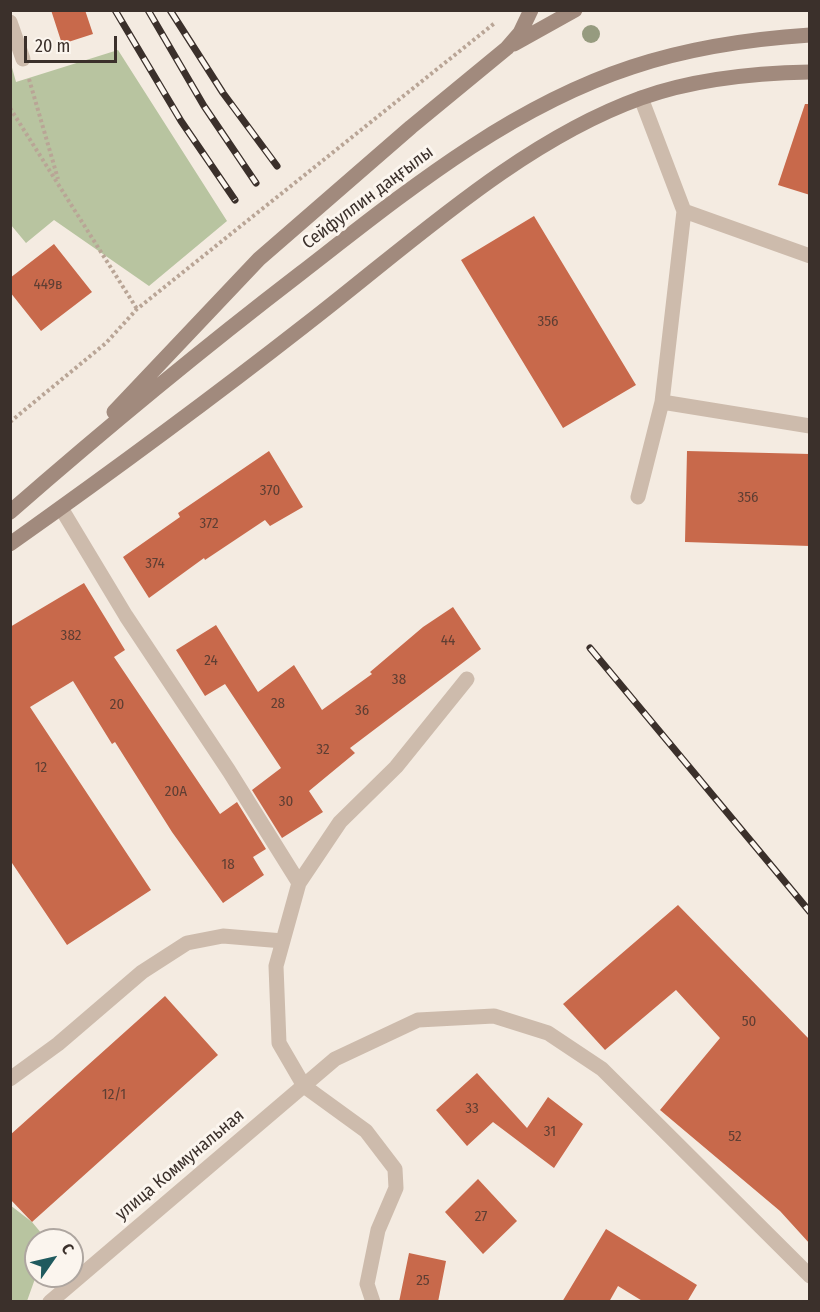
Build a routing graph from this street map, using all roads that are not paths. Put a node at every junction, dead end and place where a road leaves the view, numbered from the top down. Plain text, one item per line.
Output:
1 (531, 10) edge
2 (575, 10) edge
3 (10, 22) edge
4 (810, 35) edge
5 (507, 48) junction
6 (23, 59) road end
7 (810, 72) edge
8 (641, 98) junction
9 (684, 211) junction
10 (810, 256) edge
11 (662, 402) junction
12 (810, 426) edge
13 (62, 467) junction
14 (638, 497) dead end
15 (61, 508) junction
16 (10, 512) edge
17 (10, 544) edge
18 (467, 679) dead end
19 (299, 883) junction
20 (283, 941) junction
21 (10, 1079) edge
22 (304, 1086) junction
23 (810, 1276) edge
24 (50, 1302) edge
25 (373, 1302) edge

1 - 5 main road
2 - 5 main road
3 - 6 street
4 - 13 main road, Сейфуллин даңғылы
5 - 13 main road
7 - 8 main road
8 - 9 street
8 - 15 main road
9 - 10 street
9 - 11 street
11 - 12 street
11 - 14 street
13 - 16 main road, Сейфуллин даңғылы
15 - 17 main road
15 - 19 street
18 - 19 street
19 - 20 street
20 - 21 street
20 - 22 street
22 - 23 street, улица Коммунальная
22 - 24 street, улица Коммунальная
22 - 25 street

